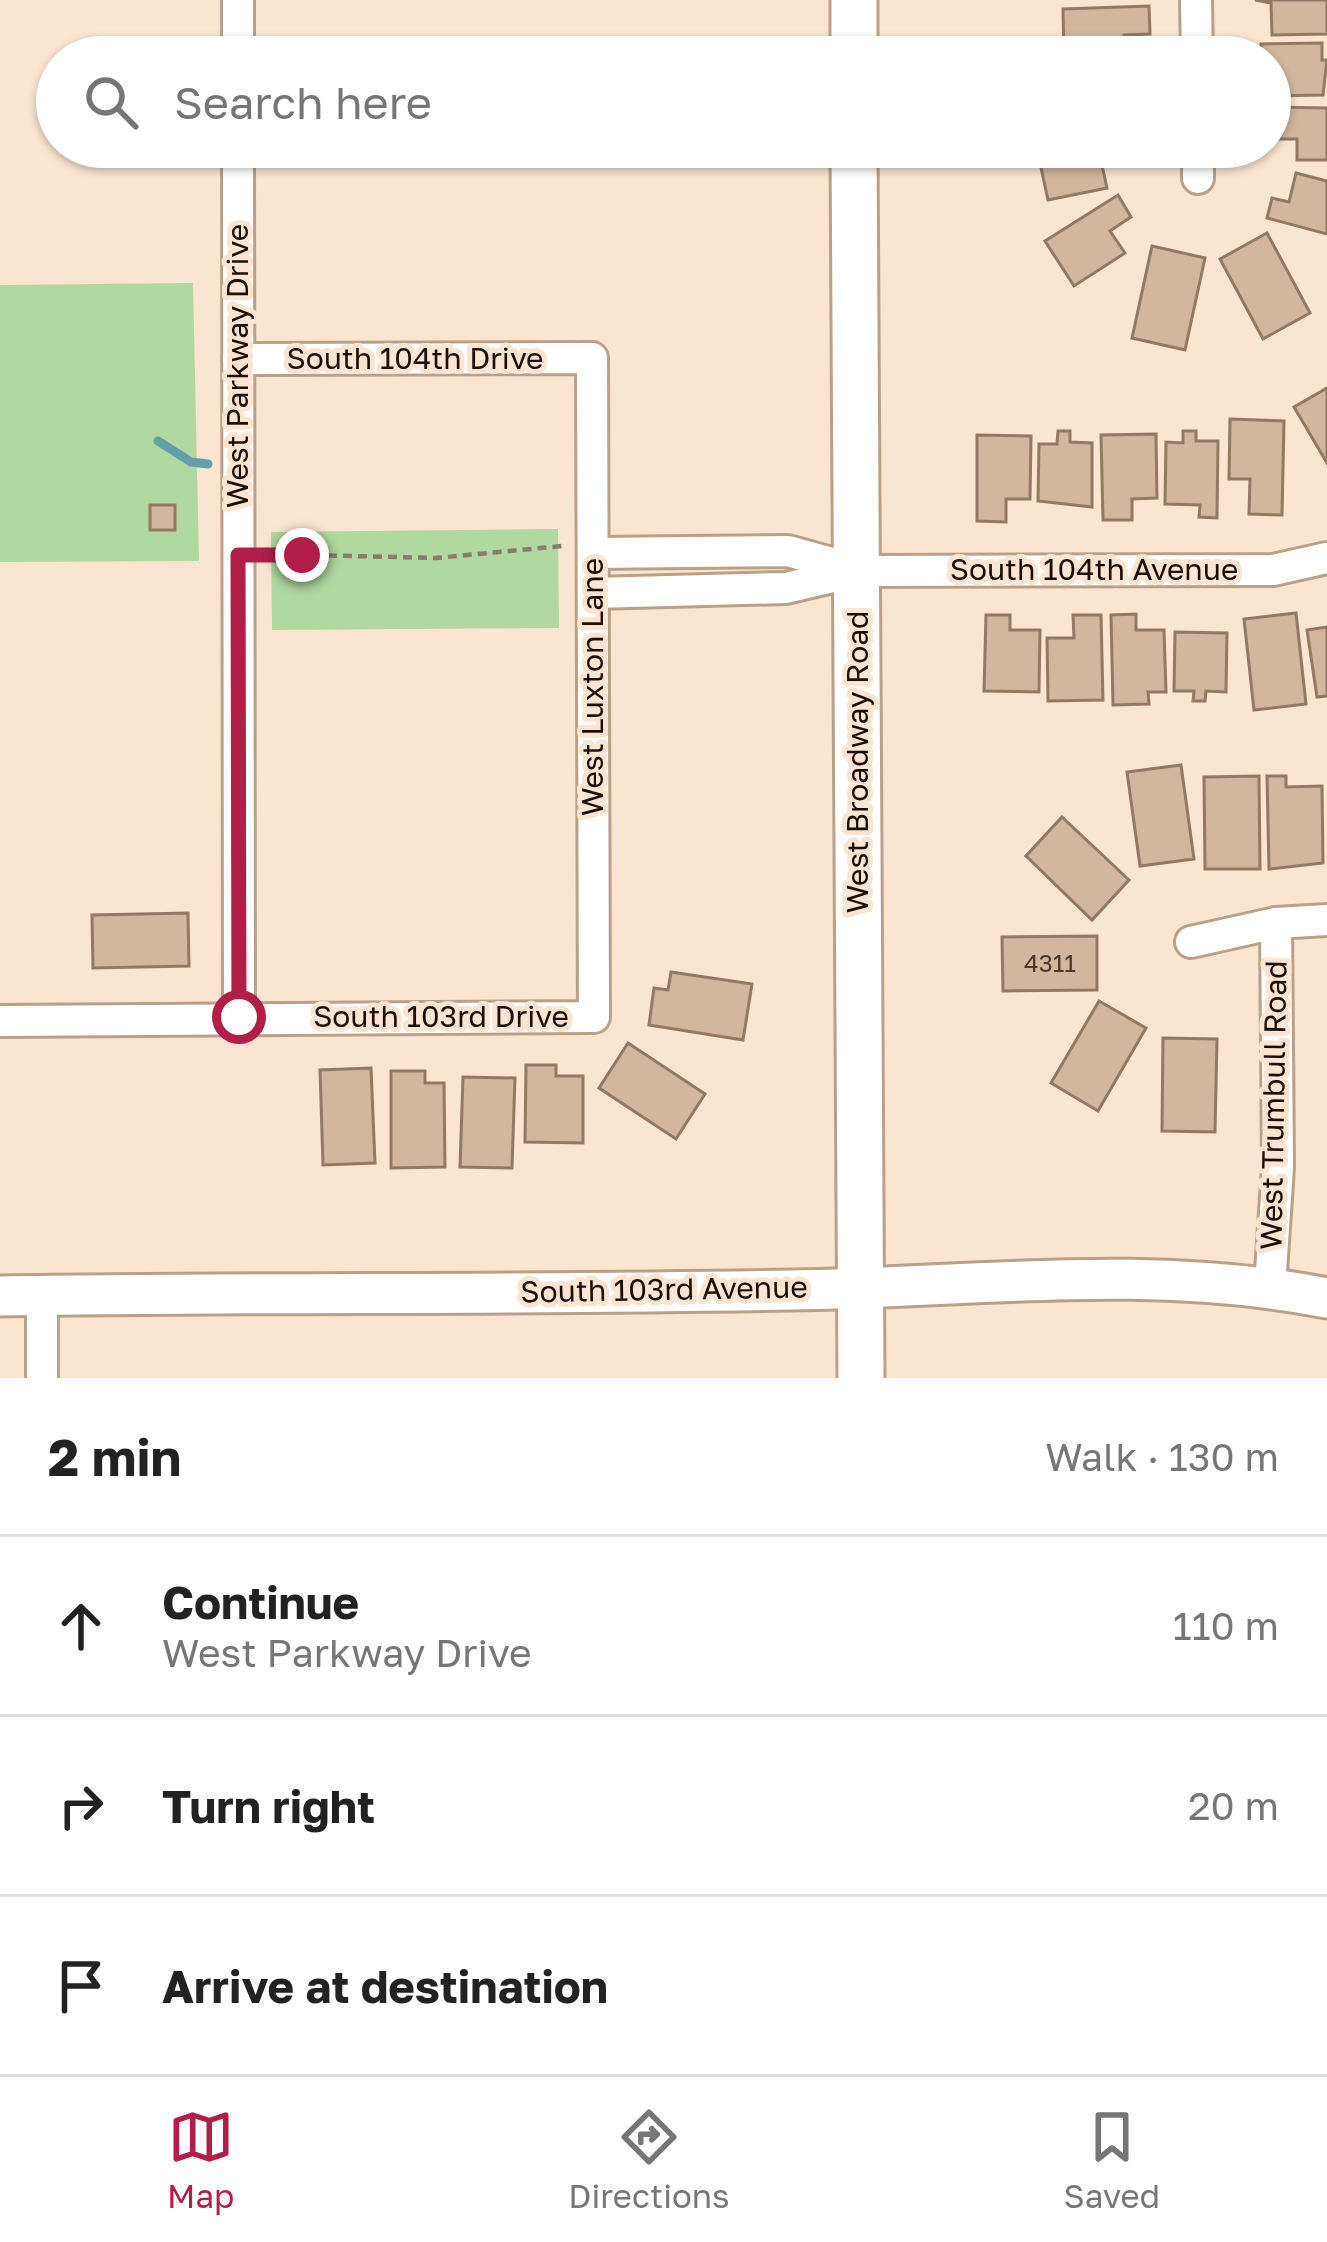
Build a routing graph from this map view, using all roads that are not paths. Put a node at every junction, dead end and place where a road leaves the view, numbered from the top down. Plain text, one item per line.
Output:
1 (238, 0) edge
2 (854, 0) edge
3 (1196, 0) edge
4 (238, 36) edge
5 (854, 36) edge
6 (1197, 36) edge
7 (238, 168) edge
8 (854, 168) edge
9 (592, 358) joint
10 (238, 359) junction
11 (593, 553) junction
12 (1327, 558) edge
13 (858, 571) junction
14 (593, 593) junction
15 (1327, 920) edge
16 (1276, 923) junction
17 (1191, 942) dead end
18 (239, 1017) junction
19 (595, 1017) joint
20 (0, 1022) edge
21 (860, 1286) junction
22 (1270, 1287) junction
23 (0, 1296) edge
24 (42, 1296) junction
25 (1327, 1298) edge
26 (42, 1378) edge
27 (861, 1378) edge

1 - 4 street
2 - 5 main road
3 - 6 street
7 - 10 street, West Parkway Drive
8 - 13 main road, West Broadway Road
9 - 10 street, South 104th Drive
9 - 11 street, West Luxton Lane
10 - 18 street, West Parkway Drive
11 - 13 street
11 - 14 street, West Luxton Lane
12 - 13 street, South 104th Avenue
13 - 14 street
13 - 21 main road, West Broadway Road
14 - 19 street, West Luxton Lane
15 - 16 street
16 - 17 street
16 - 22 street, West Trumbull Road
18 - 19 street, South 103rd Drive
18 - 20 street, South 103rd Drive
21 - 22 street, South 103rd Avenue
21 - 24 street, South 103rd Avenue
21 - 27 main road, West Broadway Road
22 - 25 street, South 103rd Avenue
23 - 24 street, South 103rd Avenue
24 - 26 street

